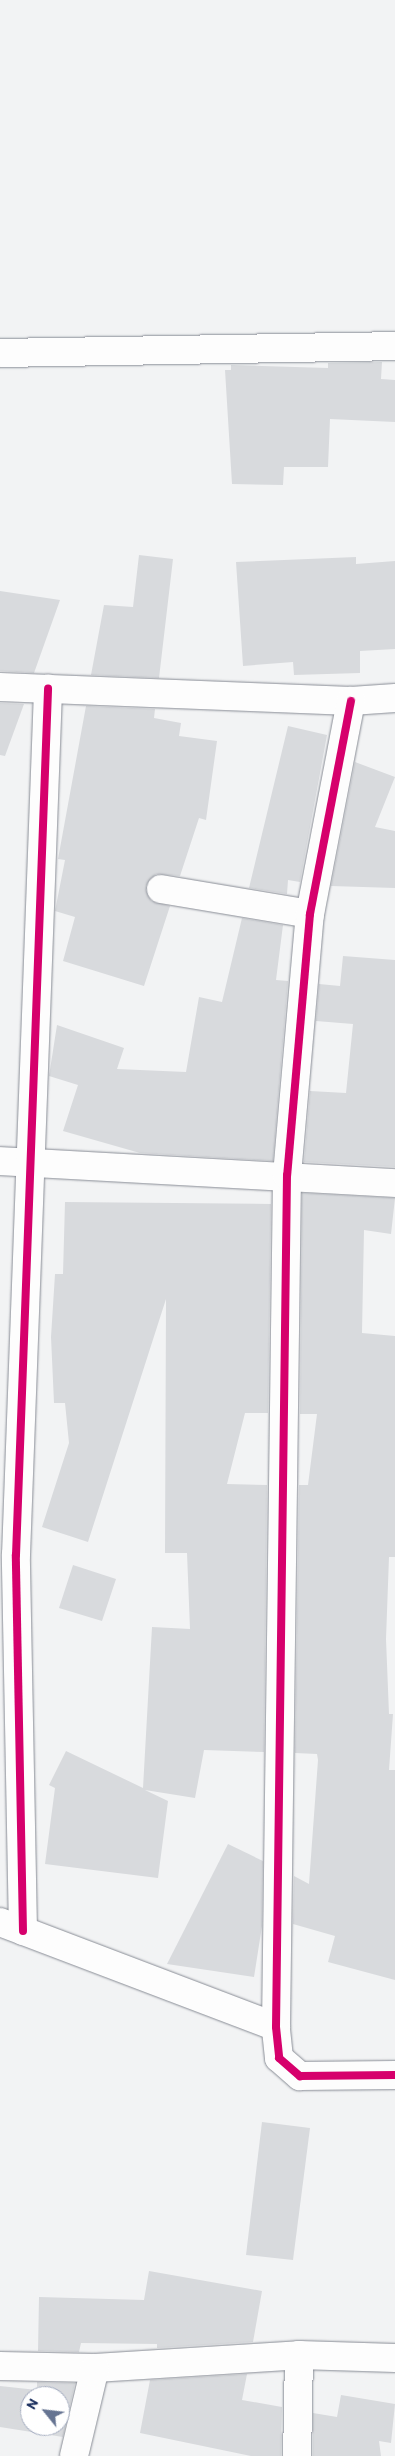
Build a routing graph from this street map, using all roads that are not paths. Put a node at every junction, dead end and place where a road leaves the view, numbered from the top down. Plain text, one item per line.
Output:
1 (395, 346) edge
2 (0, 353) edge
3 (0, 686) edge
4 (48, 689) junction
5 (395, 698) edge
6 (351, 701) junction
7 (161, 889) dead end
8 (310, 914) junction
9 (0, 1161) edge
10 (28, 1163) junction
11 (287, 1176) junction
12 (395, 1183) edge
13 (11, 1927) edge
14 (276, 2026) junction
15 (395, 2075) edge
16 (299, 2355) junction
17 (395, 2358) edge
18 (0, 2366) edge
19 (95, 2368) junction
20 (74, 2456) edge
21 (297, 2456) edge

1 - 2 street
3 - 4 street
4 - 6 street
4 - 10 street
5 - 6 street
6 - 8 street
7 - 8 street
8 - 11 street
9 - 10 street
10 - 11 street
10 - 13 street
11 - 12 street
11 - 14 street
13 - 14 street
14 - 15 street
16 - 17 street
16 - 19 street
16 - 21 street
18 - 19 street
19 - 20 street

